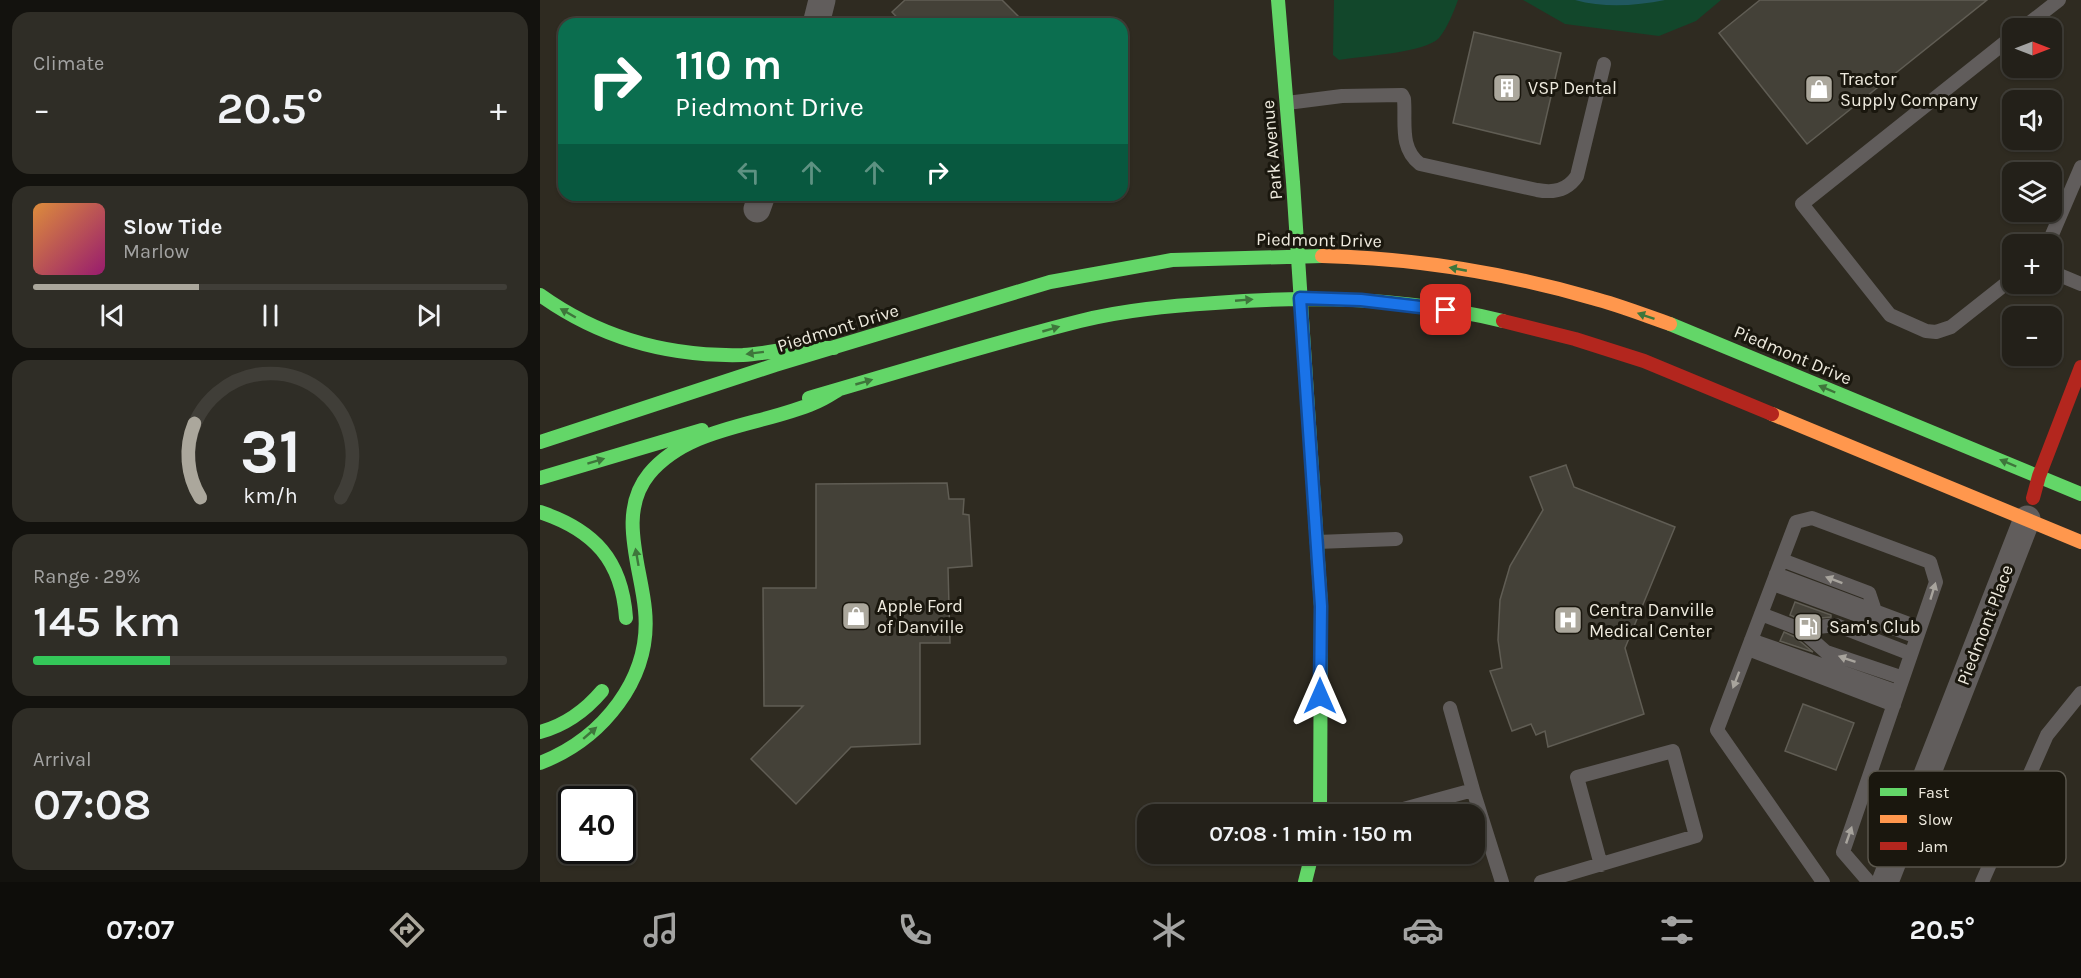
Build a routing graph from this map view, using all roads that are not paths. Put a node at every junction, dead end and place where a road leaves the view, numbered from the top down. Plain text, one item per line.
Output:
1 (822, 0) edge
2 (1278, 0) edge
3 (2059, 0) edge
4 (818, 18) edge
5 (2036, 18) edge
6 (2002, 45) edge
7 (1604, 64) dead end
8 (1287, 103) junction
9 (2081, 167) edge
10 (2052, 234) edge
11 (1298, 255) junction
12 (2062, 277) edge
13 (2081, 284) edge
14 (2002, 287) edge
15 (540, 295) edge
16 (1300, 298) junction
17 (834, 348) junction
18 (2081, 367) edge
19 (838, 390) junction
20 (540, 442) edge
21 (2039, 476) junction
22 (540, 478) edge
23 (2081, 494) edge
24 (540, 512) edge
25 (2027, 519) junction
26 (1396, 539) dead end
27 (1316, 542) junction
28 (2081, 542) edge
29 (1782, 560) junction
30 (1774, 579) junction
31 (1875, 611) junction
32 (1761, 614) junction
33 (1800, 629) junction
34 (626, 630) dead end
35 (1918, 633) junction
36 (1750, 645) junction
37 (1911, 654) junction
38 (1903, 678) junction
39 (609, 682) dead end
40 (2081, 693) edge
41 (1896, 698) junction
42 (1450, 708) dead end
43 (540, 732) edge
44 (543, 764) edge
45 (1871, 771) edge
46 (1928, 771) edge
47 (2031, 771) edge
48 (1868, 779) edge
49 (1473, 790) junction
50 (1320, 804) edge
51 (1422, 804) edge
52 (1310, 864) edge
53 (1601, 865) junction
54 (1891, 867) edge
55 (1989, 867) edge
56 (1305, 882) edge
57 (1502, 882) edge
58 (1541, 882) edge
59 (1823, 882) edge
60 (1869, 882) edge
61 (1885, 882) edge
62 (1982, 882) edge

1 - 4 street
2 - 8 main road, Park Avenue
3 - 5 lane
6 - 14 lane
7 - 8 lane
8 - 11 main road, Park Avenue
9 - 10 lane
11 - 16 main road, Park Avenue
11 - 17 main road, Piedmont Drive
21 -> 11 main road, Piedmont Drive
12 - 13 lane
17 -> 15 main road
19 -> 16 main road
16 - 25 main road
16 - 27 main road, Park Avenue
17 - 20 main road, Piedmont Drive
18 - 21 main road, Piedmont Place
22 -> 19 main road
44 -> 19 main road
21 - 23 main road, Piedmont Drive
21 - 25 main road, Piedmont Place
24 - 34 main road
25 - 28 main road
25 - 46 street, Piedmont Place
26 - 27 lane
27 - 50 main road, Park Avenue
29 - 30 lane
31 -> 29 lane
35 -> 29 lane
30 - 31 lane
30 - 32 lane
30 - 35 lane
31 - 35 lane
32 - 33 lane
32 - 36 lane
33 - 37 lane
38 -> 33 lane
35 - 37 lane
36 - 41 lane
36 -> 59 lane
37 - 38 lane
38 - 41 lane
39 - 43 main road
40 - 47 lane
45 -> 41 lane
42 - 49 lane
60 -> 48 lane
49 - 51 lane
49 - 57 lane
52 - 56 main road
53 - 53 lane
53 - 58 lane
54 - 61 street, Piedmont Place
55 - 62 lane

